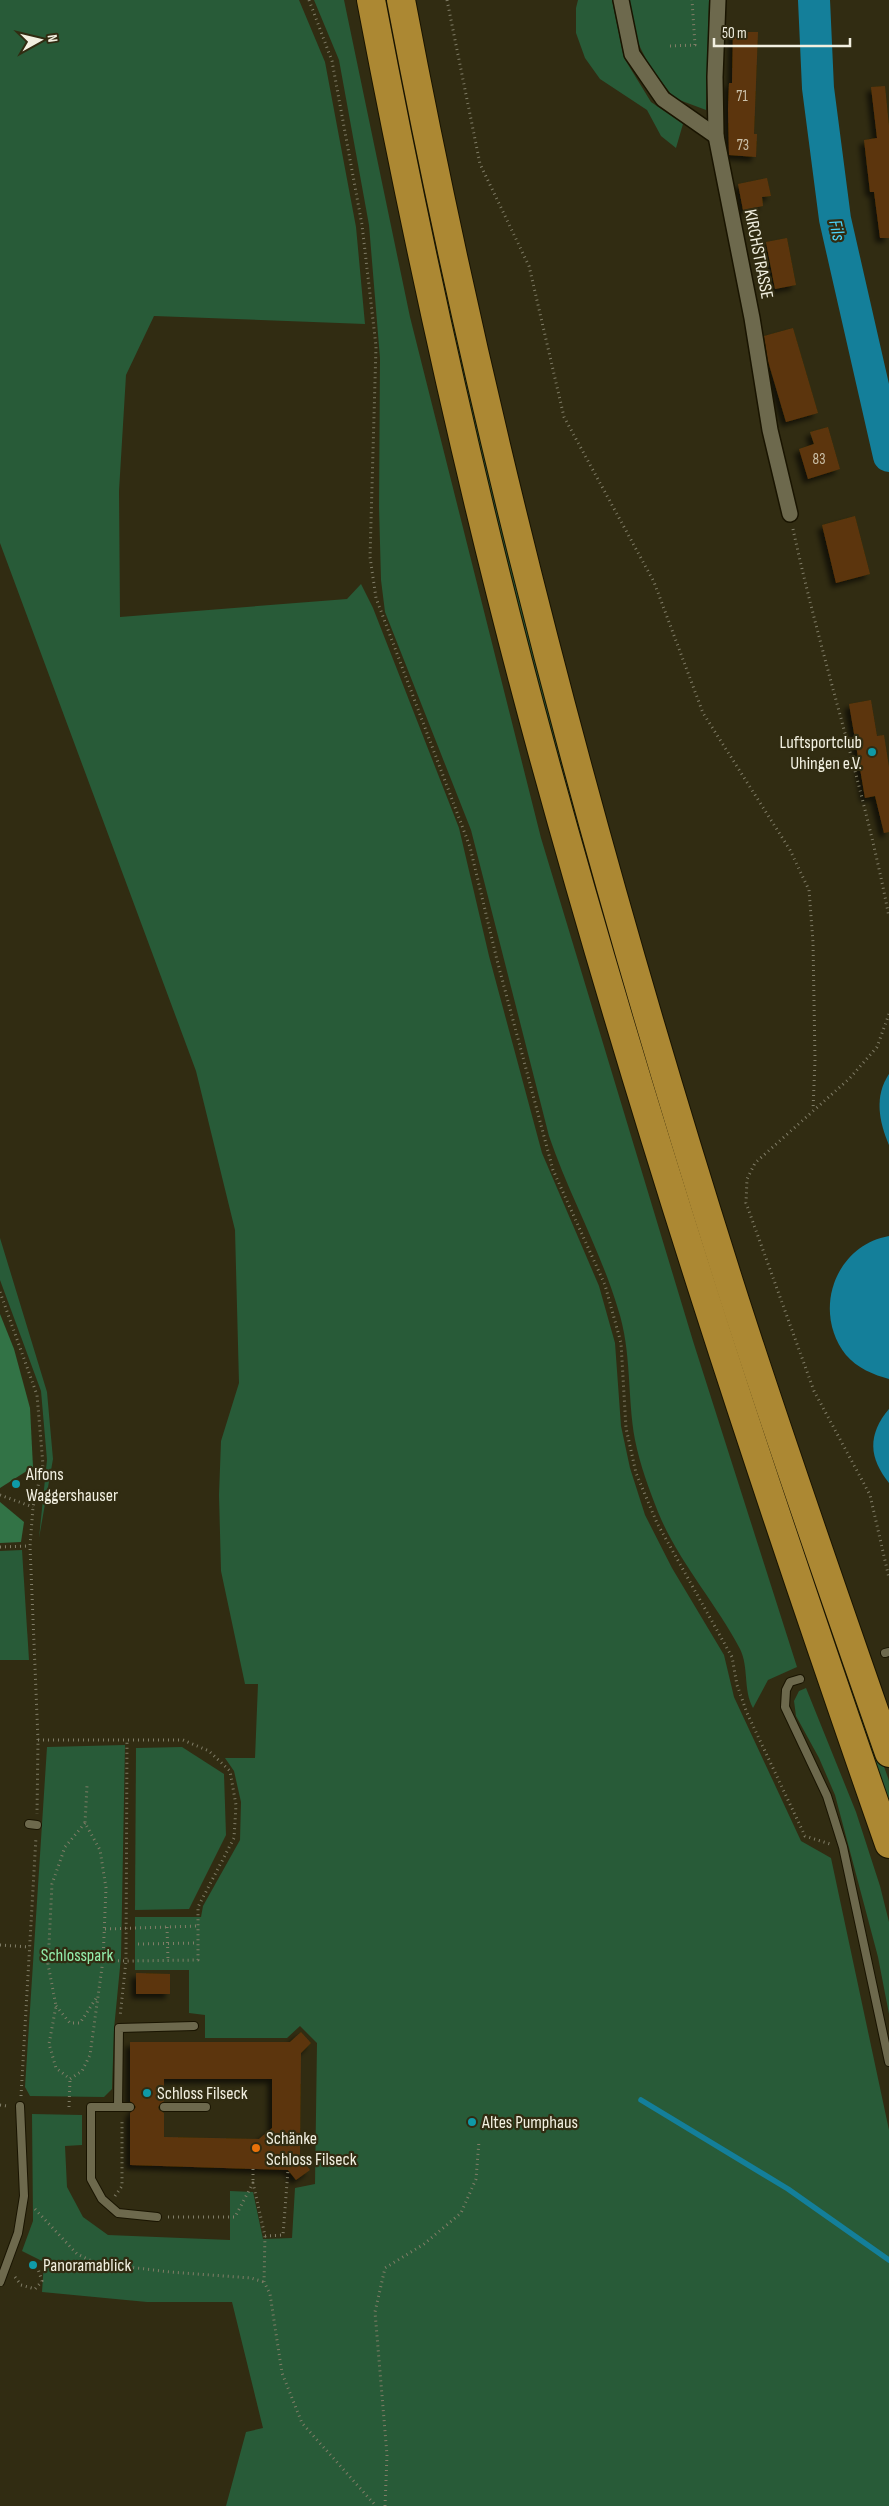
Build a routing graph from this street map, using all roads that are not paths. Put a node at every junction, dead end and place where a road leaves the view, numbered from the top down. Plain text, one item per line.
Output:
1 (371, 0) edge
2 (400, 0) edge
3 (621, 0) edge
4 (718, 0) edge
5 (716, 136) junction
6 (790, 514) road end
7 (800, 1679) dead end
8 (889, 1753) edge
9 (889, 1844) edge
10 (194, 2026) dead end
11 (889, 2062) edge
12 (20, 2106) road end
13 (120, 2107) junction
14 (130, 2107) dead end
15 (164, 2107) dead end
16 (206, 2107) dead end
17 (157, 2217) road end
18 (0, 2282) edge

1 - 9 highway
2 - 8 highway
3 - 5 street
4 - 5 street, KIRCHSTRASSE
5 - 6 street, KIRCHSTRASSE
7 - 11 lane
10 - 13 lane
12 - 18 lane
13 - 14 lane
13 - 17 lane
15 - 16 lane

